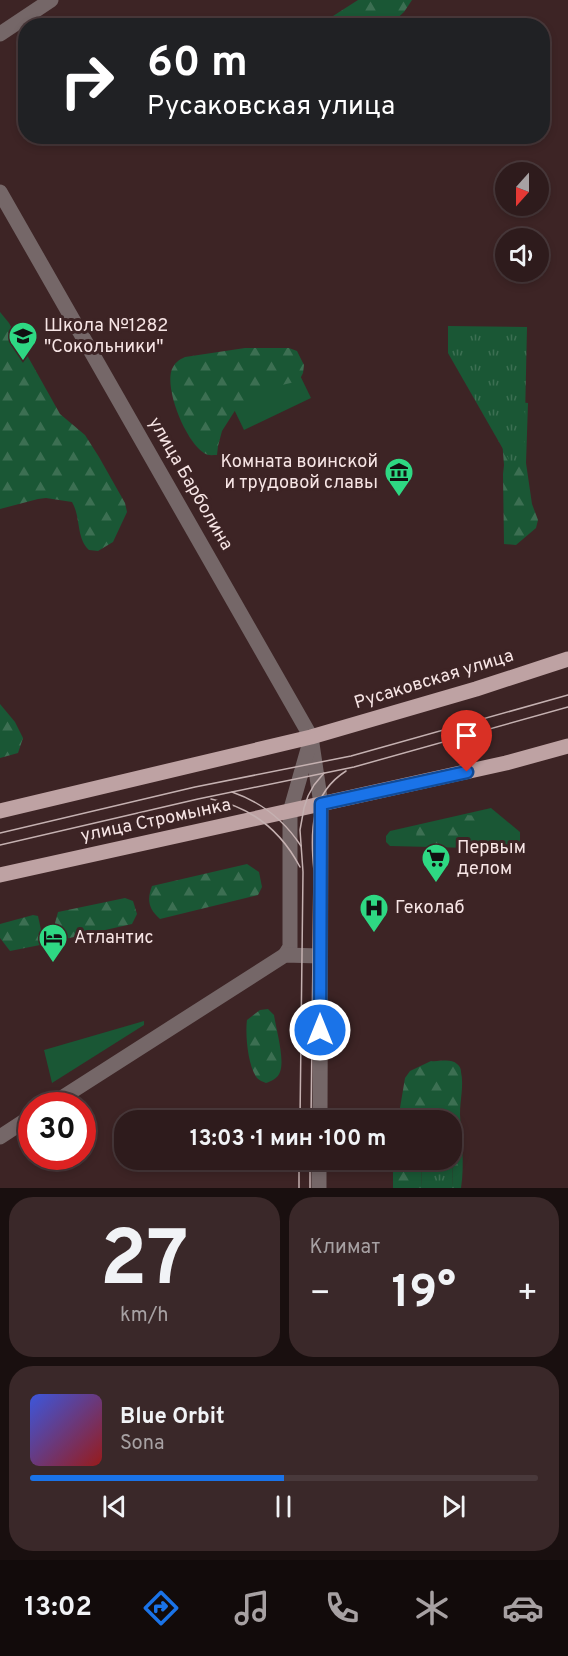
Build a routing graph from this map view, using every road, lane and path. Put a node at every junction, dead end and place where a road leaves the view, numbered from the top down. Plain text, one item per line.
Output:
1 (51, 0) edge
2 (24, 18) edge
3 (18, 22) edge
4 (0, 34) edge
5 (0, 192) edge
6 (568, 659) edge
7 (311, 737) junction
8 (568, 746) edge
9 (321, 804) junction
10 (0, 811) edge
11 (290, 812) junction
12 (0, 875) edge
13 (285, 955) junction
14 (320, 956) junction
15 (71, 1092) edge
16 (320, 1110) edge
17 (18, 1125) edge
18 (0, 1137) edge
19 (320, 1170) edge
20 (319, 1188) edge

1 - 2 street
3 - 4 street
5 - 7 street, улица Барболина
6 - 7 main road, Русаковская улица
7 - 9 street, улица Барболина
7 - 10 main road
7 - 11 street
8 - 9 main road
9 - 11 main road, улица Стромынка
9 - 14 street, улица Барболина
11 - 12 main road, улица Стромынка
11 - 13 street
13 - 14 street
13 - 15 street
14 - 16 street, улица Барболина
17 - 18 street
19 - 20 street

